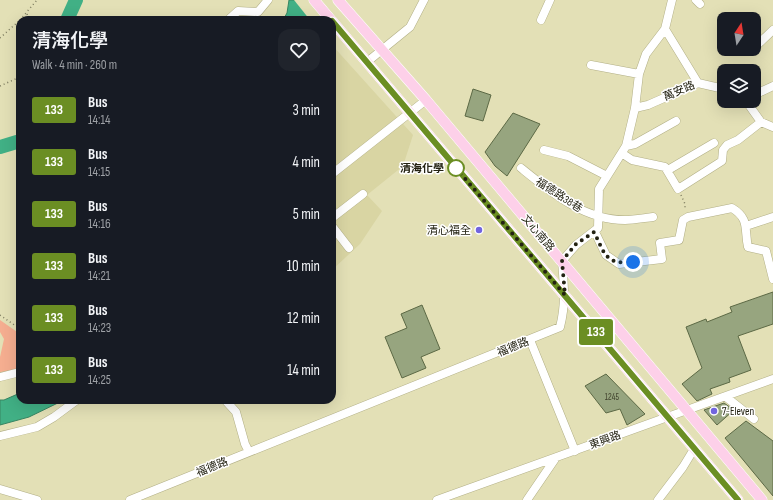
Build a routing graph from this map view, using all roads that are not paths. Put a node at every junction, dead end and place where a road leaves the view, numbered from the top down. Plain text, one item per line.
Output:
1 (268, 0) edge
2 (314, 0) edge
3 (424, 0) edge
4 (550, 0) edge
5 (672, 0) edge
6 (340, 2) edge
7 (258, 12) junction
8 (233, 16) edge
9 (256, 16) edge
10 (327, 16) edge
11 (541, 20) dead end
12 (336, 26) edge
13 (665, 29) junction
14 (773, 30) edge
15 (761, 41) edge
16 (382, 49) junction
17 (367, 62) junction
18 (592, 65) dead end
19 (639, 74) junction
20 (698, 83) junction
21 (717, 86) edge
22 (773, 86) edge
23 (761, 92) edge
24 (426, 100) junction
25 (635, 108) junction
26 (751, 108) edge
27 (410, 113) junction
28 (676, 121) dead end
29 (761, 122) junction
30 (773, 127) edge
31 (714, 143) dead end
32 (544, 150) dead end
33 (624, 150) junction
34 (521, 168) dead end
35 (668, 170) junction
36 (336, 171) edge
37 (607, 176) junction
38 (363, 194) dead end
39 (336, 215) edge
40 (599, 217) junction
41 (653, 217) dead end
42 (773, 217) edge
43 (746, 226) junction
44 (336, 231) edge
45 (594, 232) junction
46 (349, 248) dead end
47 (562, 261) junction
48 (771, 268) edge
49 (773, 279) edge
50 (565, 295) junction
51 (530, 340) junction
52 (16, 373) edge
53 (0, 377) edge
54 (773, 379) edge
55 (726, 397) junction
56 (72, 404) edge
57 (229, 404) edge
58 (687, 411) junction
59 (668, 418) junction
60 (754, 419) dead end
61 (0, 436) edge
62 (694, 449) junction
63 (575, 451) junction
64 (249, 452) junction
65 (554, 459) junction
66 (0, 489) edge
67 (38, 500) edge
68 (130, 500) edge
69 (437, 500) edge
70 (527, 500) edge
71 (658, 500) edge
72 (738, 500) edge
73 (762, 500) edge

1 - 7 street
2 - 10 main road, 文心南路
3 - 16 street
4 - 11 street
5 - 13 street
6 - 16 main road, 文心南路
7 - 8 street
7 - 9 street
12 - 17 main road, 文心南路
13 - 19 street
13 - 20 street
14 - 15 street
16 - 17 street
16 - 24 main road, 文心南路
17 - 27 main road, 文心南路
18 - 19 street
19 - 25 street
20 - 21 street, 萬安路
20 - 25 street, 萬安路
22 - 23 street
24 - 27 street
24 - 47 main road, 文心南路
25 - 33 street
26 - 29 street
27 - 36 street
27 - 50 main road, 文心南路
28 - 33 street
29 - 30 street
29 - 35 street
31 - 35 street
32 - 37 street
33 - 35 street
33 - 37 street
34 - 40 street, 福德路38巷
37 - 40 street
38 - 39 street
40 - 41 street, 福德路38巷
40 - 45 street
42 - 43 street
43 - 45 street
43 - 48 street
44 - 46 street
45 - 47 street
47 - 50 street, 福德路
47 - 58 main road, 文心南路
48 - 49 street
50 - 51 street, 福德路
50 - 59 main road, 文心南路
51 - 63 street
51 - 64 street, 福德路
52 - 53 street
54 - 55 street, 東興路
55 - 58 street, 東興路
55 - 60 street
56 - 61 street
57 - 64 street
58 - 59 street, 東興路
58 - 73 main road, 文心南路
59 - 62 main road, 文心南路
59 - 63 street, 東興路
62 - 71 street
62 - 72 main road, 文心南路
63 - 65 street, 東興路
64 - 68 street, 福德路
65 - 69 street, 東興路
65 - 70 street
66 - 67 street

